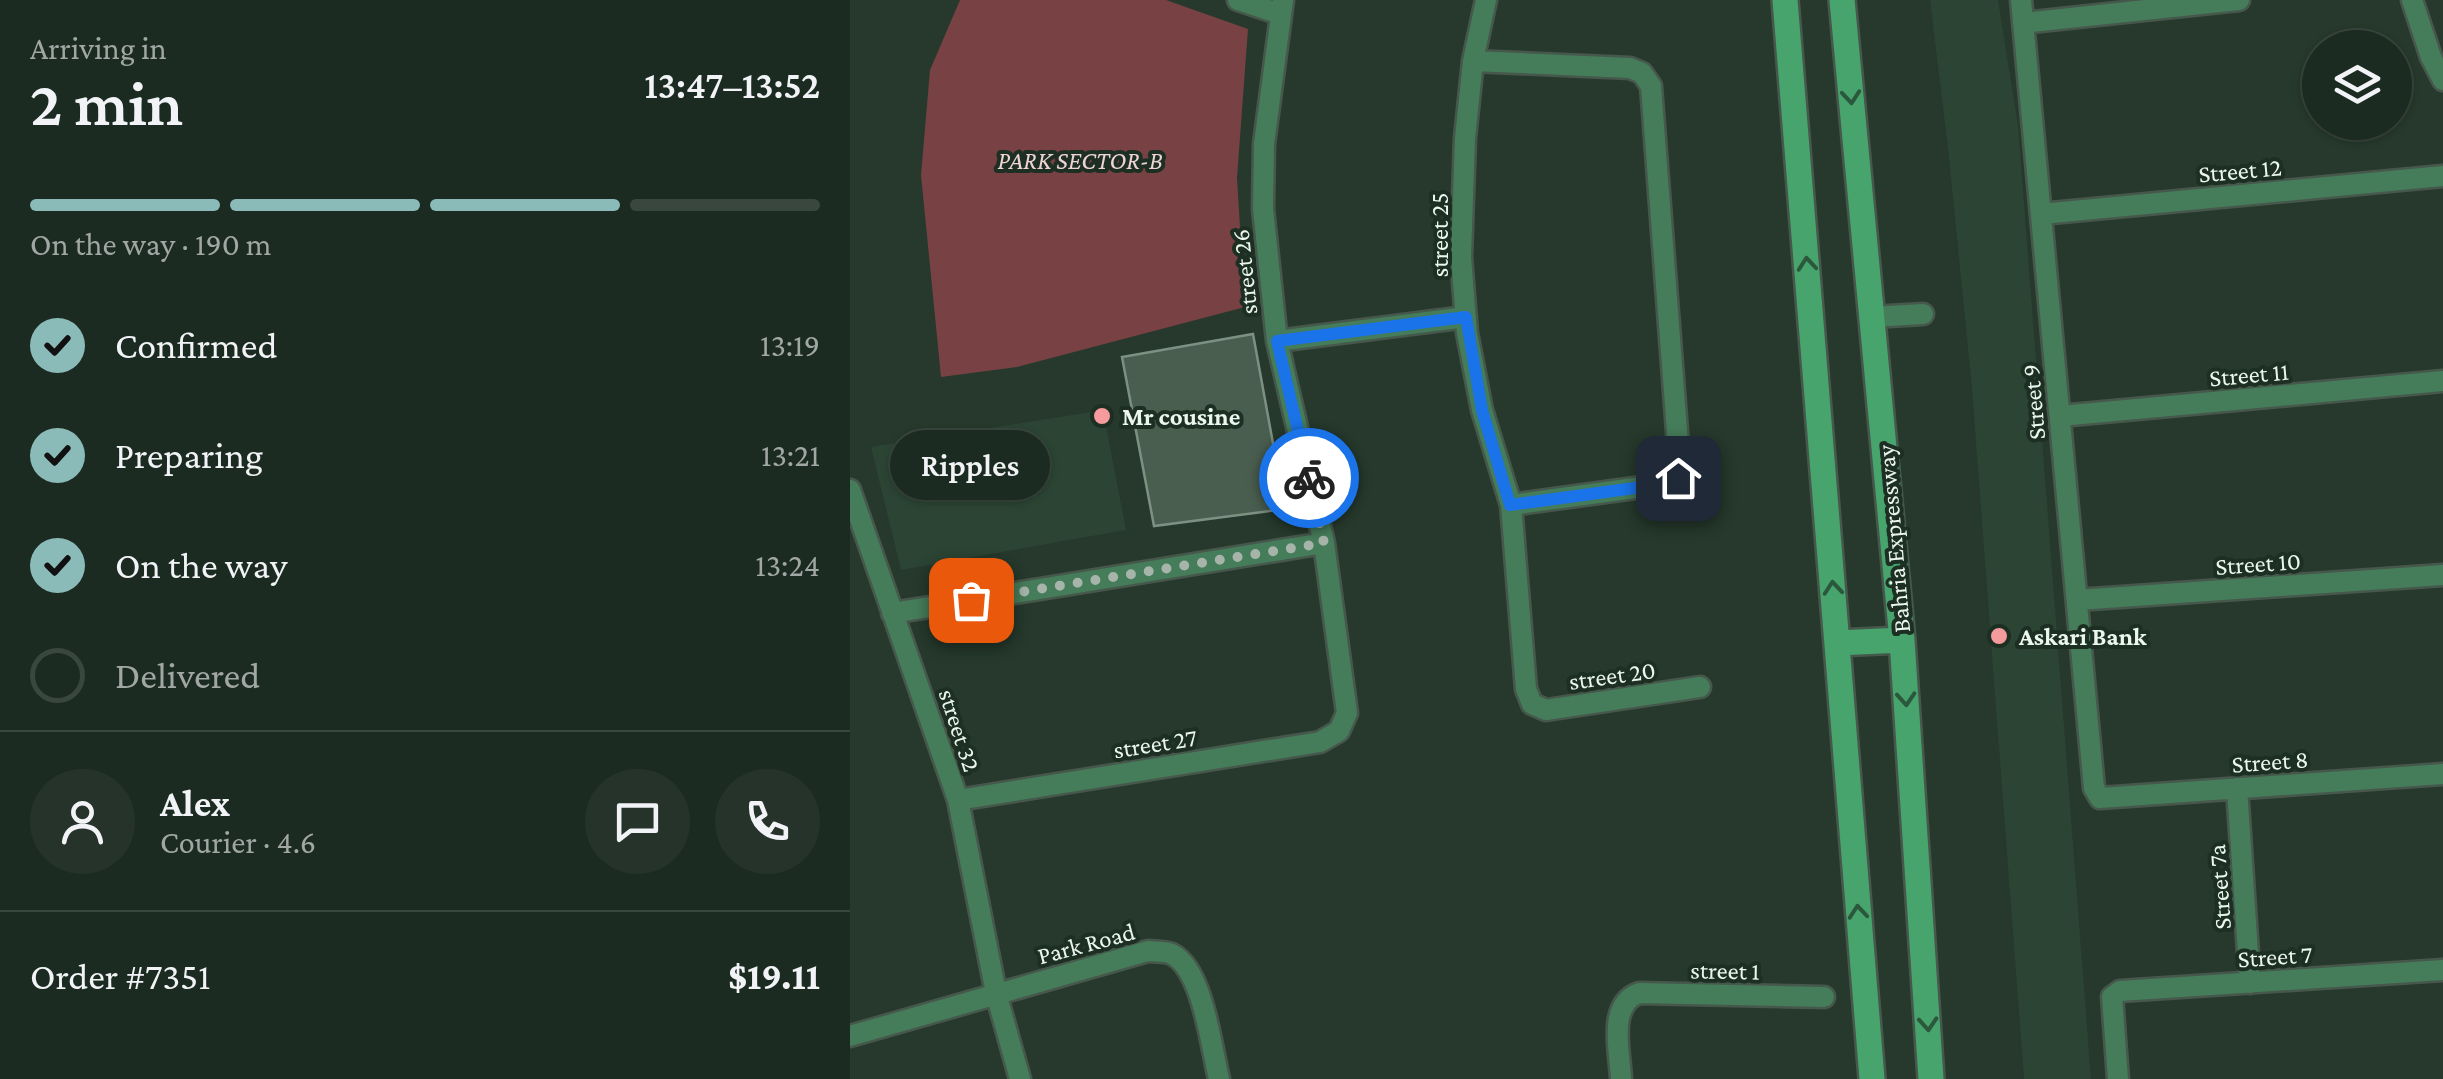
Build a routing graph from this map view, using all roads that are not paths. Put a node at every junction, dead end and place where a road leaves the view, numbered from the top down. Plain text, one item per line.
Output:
1 (1238, 0) edge
2 (1486, 0) edge
3 (1785, 0) edge
4 (1842, 0) edge
5 (2021, 0) edge
6 (2238, 0) edge
7 (2412, 0) edge
8 (1281, 7) edge
9 (2023, 24) junction
10 (1473, 61) junction
11 (2443, 80) edge
12 (2443, 176) edge
13 (2041, 214) junction
14 (1923, 314) dead end
15 (1466, 317) junction
16 (1872, 317) junction
17 (1277, 341) junction
18 (2443, 381) edge
19 (2060, 416) junction
20 (850, 490) edge
21 (1510, 505) junction
22 (1324, 543) junction
23 (2443, 575) edge
24 (2077, 600) junction
25 (892, 613) junction
26 (1902, 640) junction
27 (1837, 643) junction
28 (1700, 687) dead end
29 (1532, 704) joint
30 (1346, 713) joint
31 (2443, 774) edge
32 (2237, 788) junction
33 (2100, 798) joint
34 (958, 800) junction
35 (2443, 970) edge
36 (2250, 983) junction
37 (996, 994) junction
38 (1824, 997) dead end
39 (850, 1036) edge
40 (1020, 1079) edge
41 (1219, 1079) edge
42 (1621, 1079) edge
43 (1872, 1079) edge
44 (1931, 1079) edge
45 (2118, 1079) edge

1 - 8 street
2 - 10 street, street 25
27 -> 3 main road
4 -> 16 main road, Bahria Expressway
5 - 9 street, Street 9
6 - 9 street
7 - 11 street
8 - 17 street, street 26
9 - 13 street, Street 9
10 - 15 street, street 25
10 - 21 street
12 - 13 street, Street 12
13 - 19 street, Street 9
14 - 16 street
15 - 17 street
15 - 21 street, street 25
16 - 26 main road, Bahria Expressway
17 - 22 street, street 26
18 - 19 street, Street 11
19 - 24 street, Street 9
20 - 25 street, street 32
21 - 29 street, street 25
22 - 25 street
22 - 30 street, street 26
23 - 24 street, Street 10
24 - 33 street, Street 9
25 - 34 street, street 32
26 - 27 main road
26 -> 44 main road, Bahria Expressway
43 -> 27 main road
28 - 29 street, street 20
30 - 34 street, street 27
31 - 32 street, Street 8
32 - 33 street, Street 8
32 - 36 street, Street 7a
34 - 37 street, street 32
35 - 36 street, Street 7
36 - 45 street, Street 7
37 - 39 street
37 - 40 street, street 32
37 - 41 street, Park Road
38 - 42 street, street 1

